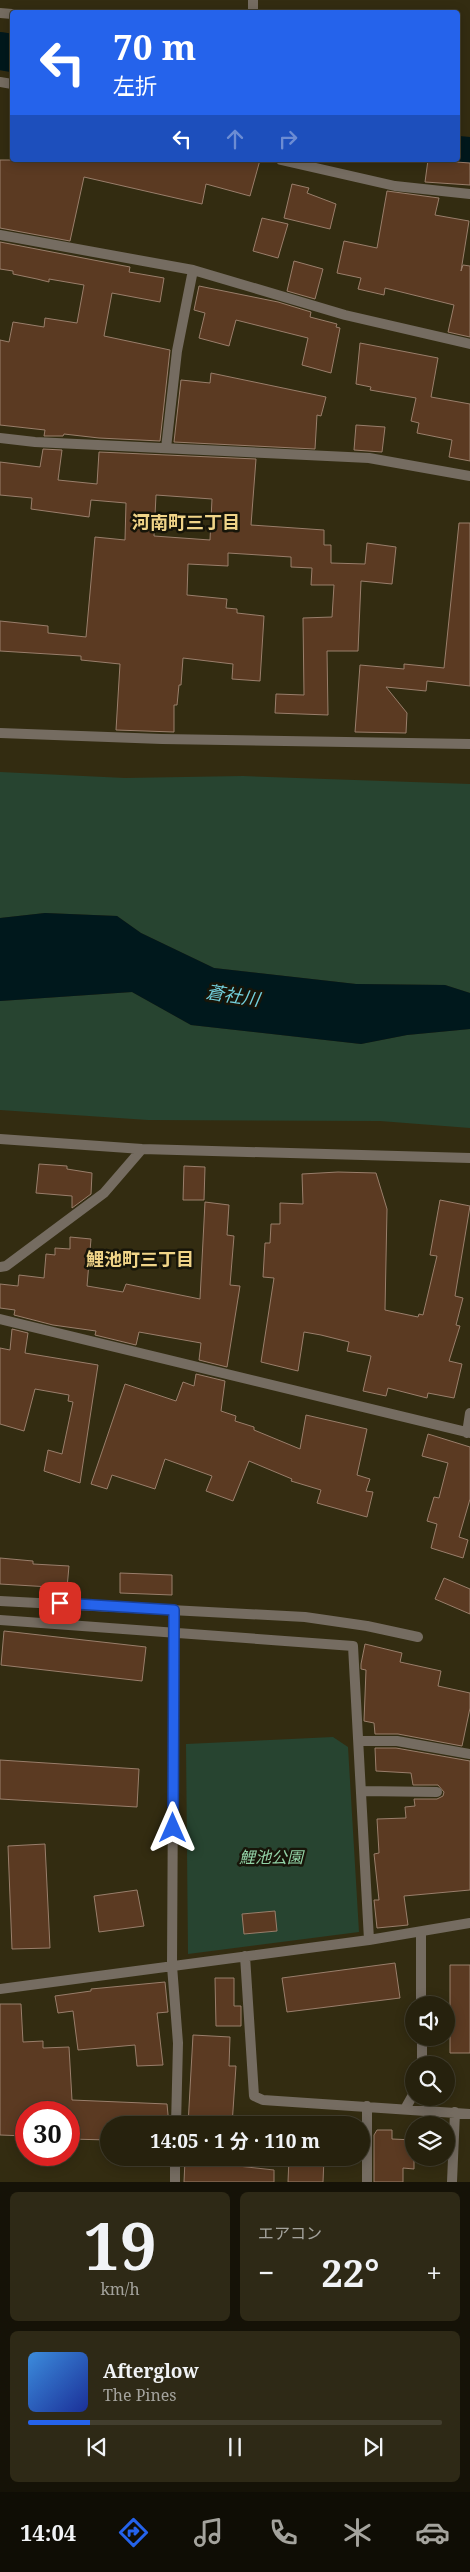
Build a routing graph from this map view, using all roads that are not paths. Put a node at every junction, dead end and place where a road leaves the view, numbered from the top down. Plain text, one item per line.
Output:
1 (291, 162) edge
2 (470, 194) edge
3 (0, 235) edge
4 (193, 270) junction
5 (470, 344) edge
6 (0, 438) edge
7 (166, 448) junction
8 (470, 476) edge
9 (0, 733) edge
10 (470, 744) edge
11 (0, 1139) edge
12 (142, 1149) junction
13 (470, 1158) edge
14 (0, 1267) edge
15 (0, 1319) edge
16 (470, 1413) edge
17 (468, 1433) edge
18 (0, 1602) edge
19 (174, 1610) junction
20 (0, 1620) edge
21 (175, 1632) junction
22 (418, 1637) dead end
23 (359, 1741) junction
24 (470, 1754) edge
25 (362, 1791) junction
26 (437, 1792) dead end
27 (470, 1924) edge
28 (420, 1932) junction
29 (369, 1940) junction
30 (245, 1956) junction
31 (172, 1966) junction
32 (0, 1989) edge
33 (421, 1996) edge
34 (367, 2106) junction
35 (407, 2106) edge
36 (405, 2109) junction
37 (455, 2112) junction
38 (470, 2114) edge
39 (176, 2116) edge
40 (175, 2166) edge
41 (174, 2182) edge
42 (367, 2182) edge
43 (452, 2182) edge

1 - 2 street
3 - 4 street
4 - 5 street
4 - 7 street
6 - 7 street
7 - 8 street
9 - 10 street
11 - 12 street
12 - 13 street
12 - 14 street
15 - 17 street
16 - 17 street
18 - 19 street
19 - 21 street
19 - 22 street
20 - 21 street
21 - 23 street
21 - 31 street
23 - 24 street
23 - 25 street
25 - 26 street
25 - 29 street
27 - 28 street
28 - 29 street
28 - 33 street
29 - 30 street
30 - 31 street
30 - 34 street
31 - 32 street
31 - 39 street
34 - 36 street
34 - 42 street
35 - 36 street
36 - 37 street
37 - 38 street
37 - 43 street
40 - 41 street

